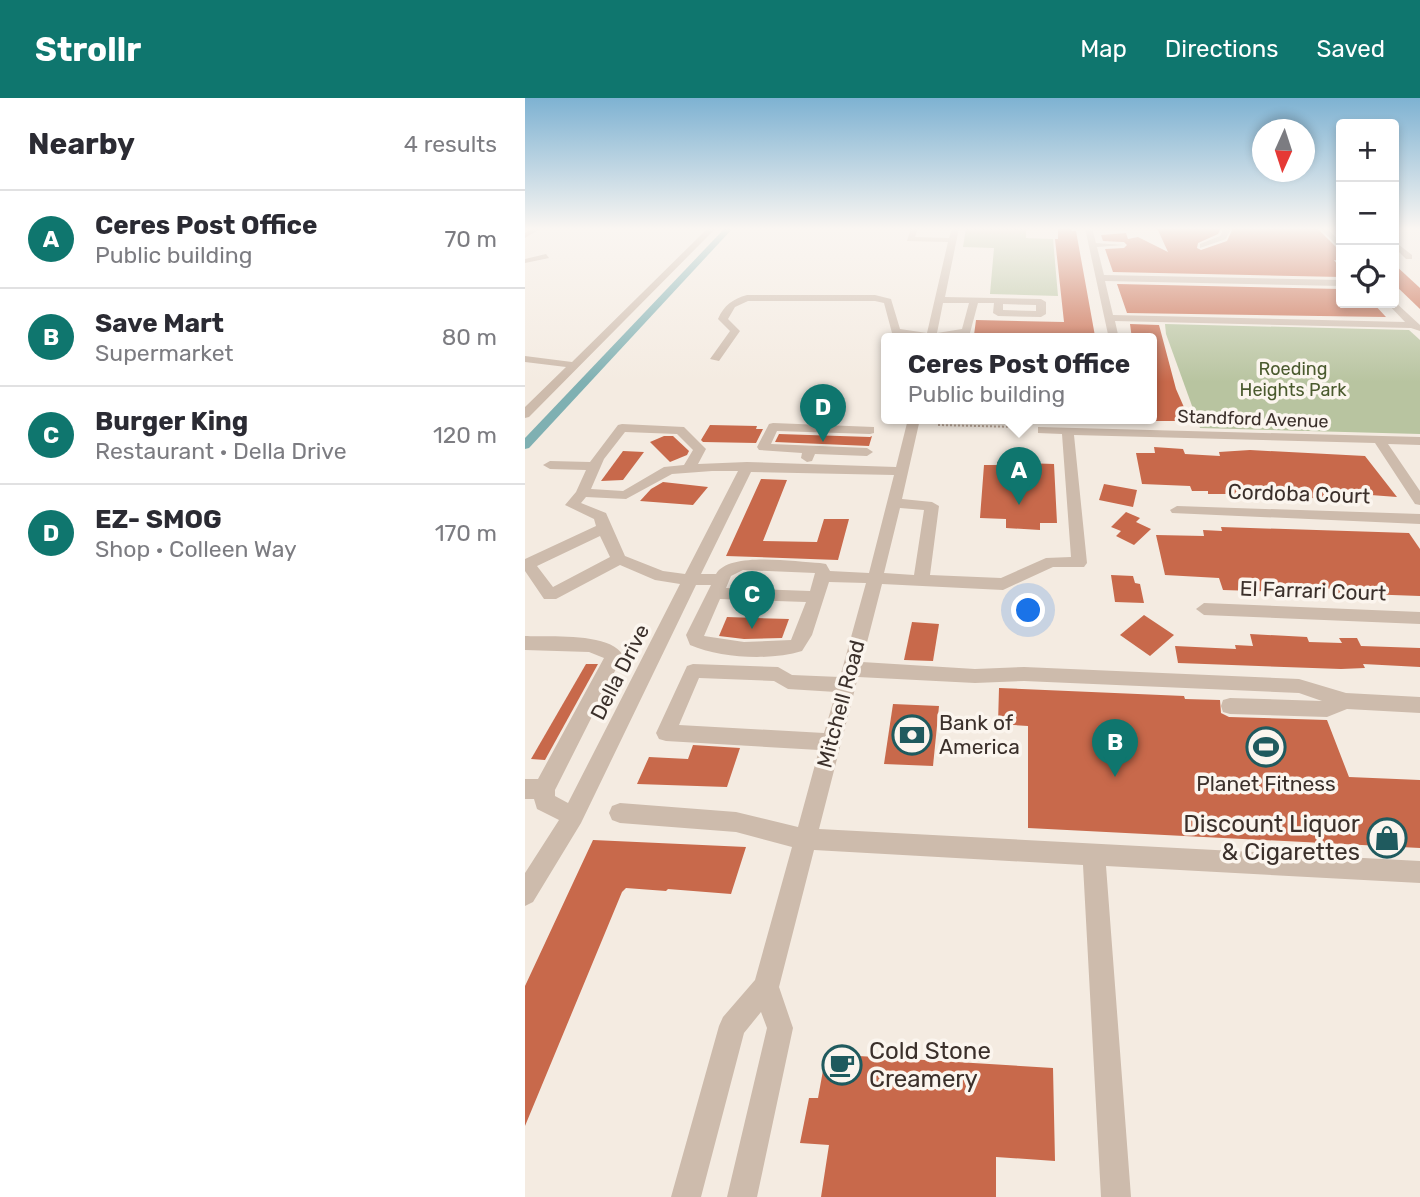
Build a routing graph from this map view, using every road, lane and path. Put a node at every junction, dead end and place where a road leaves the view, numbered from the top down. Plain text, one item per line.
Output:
1 (660, 279) edge
2 (944, 279) edge
3 (1101, 279) edge
4 (1163, 279) edge
5 (1336, 283) edge
6 (940, 300) junction
7 (974, 300) junction
8 (999, 301) dead end
9 (1397, 308) edge
10 (1110, 318) junction
11 (1417, 328) edge
12 (907, 333) edge
13 (933, 333) edge
14 (963, 333) edge
15 (1113, 333) edge
16 (525, 359) edge
17 (715, 359) dead end
18 (574, 365) junction
19 (530, 404) edge
20 (525, 414) edge
21 (913, 424) edge
22 (1133, 424) edge
23 (938, 425) dead end
24 (1018, 427) dead end
25 (870, 430) dead end
26 (1042, 430) dead end
27 (1068, 431) junction
28 (1135, 433) junction
29 (1379, 440) junction
30 (1420, 441) edge
31 (810, 450) junction
32 (867, 452) dead end
33 (550, 465) dead end
34 (594, 466) junction
35 (747, 466) junction
36 (803, 468) junction
37 (688, 469) junction
38 (903, 471) junction
39 (582, 493) junction
40 (1420, 501) edge
41 (895, 503) junction
42 (1177, 510) dead end
43 (1420, 519) edge
44 (604, 528) junction
45 (619, 559) junction
46 (823, 576) junction
47 (875, 579) junction
48 (691, 580) junction
49 (921, 581) junction
50 (719, 586) junction
51 (815, 597) junction
52 (1203, 609) dead end
53 (1420, 618) edge
54 (525, 643) edge
55 (849, 677) junction
56 (1346, 701) junction
57 (1420, 705) edge
58 (1230, 706) dead end
59 (831, 742) junction
60 (534, 789) edge
61 (619, 813) dead end
62 (573, 816) junction
63 (805, 839) junction
64 (1094, 855) junction
65 (1420, 872) edge
66 (525, 894) edge
67 (766, 988) junction
68 (686, 1197) edge
69 (742, 1197) edge
70 (1116, 1197) edge

1 - 18 street
2 - 6 street
3 - 10 street
4 - 5 street
6 - 7 street
6 - 13 street
7 - 8 street
7 - 14 street
9 - 11 street
10 - 11 street
10 - 15 street
12 - 17 street
16 - 18 street
18 - 19 street
19 - 20 street
21 - 38 street, Mitchell Road
22 - 28 street
23 - 24 path
25 - 31 street
26 - 27 street, Standford Avenue
27 - 28 street, Standford Avenue
27 - 49 street
28 - 29 street, Standford Avenue
29 - 30 street, Standford Avenue
29 - 40 street
31 - 32 street
31 - 36 street
33 - 34 street
34 - 37 street
34 - 39 street
35 - 36 street
35 - 37 street
35 - 48 street, Della Drive
36 - 38 street
37 - 39 street
38 - 41 street, Mitchell Road
39 - 44 street
41 - 47 street, Mitchell Road
41 - 49 street
42 - 43 street, Cordoba Court
44 - 45 street
44 - 45 street
45 - 48 street
46 - 47 street
46 - 50 street
46 - 51 street
47 - 49 street
47 - 55 street, Mitchell Road
48 - 50 street
48 - 62 street, Della Drive
50 - 51 street
50 - 51 street
52 - 53 street, El Farrari Court
54 - 60 street
55 - 56 street
55 - 59 street, Mitchell Road
55 - 59 street
56 - 57 street
56 - 58 street
59 - 63 street, Mitchell Road
60 - 62 street
61 - 63 street
62 - 66 street, Della Drive
63 - 64 street
63 - 67 street, Mitchell Road
64 - 65 street
64 - 70 street
67 - 68 street, Mitchell Road
67 - 69 street

